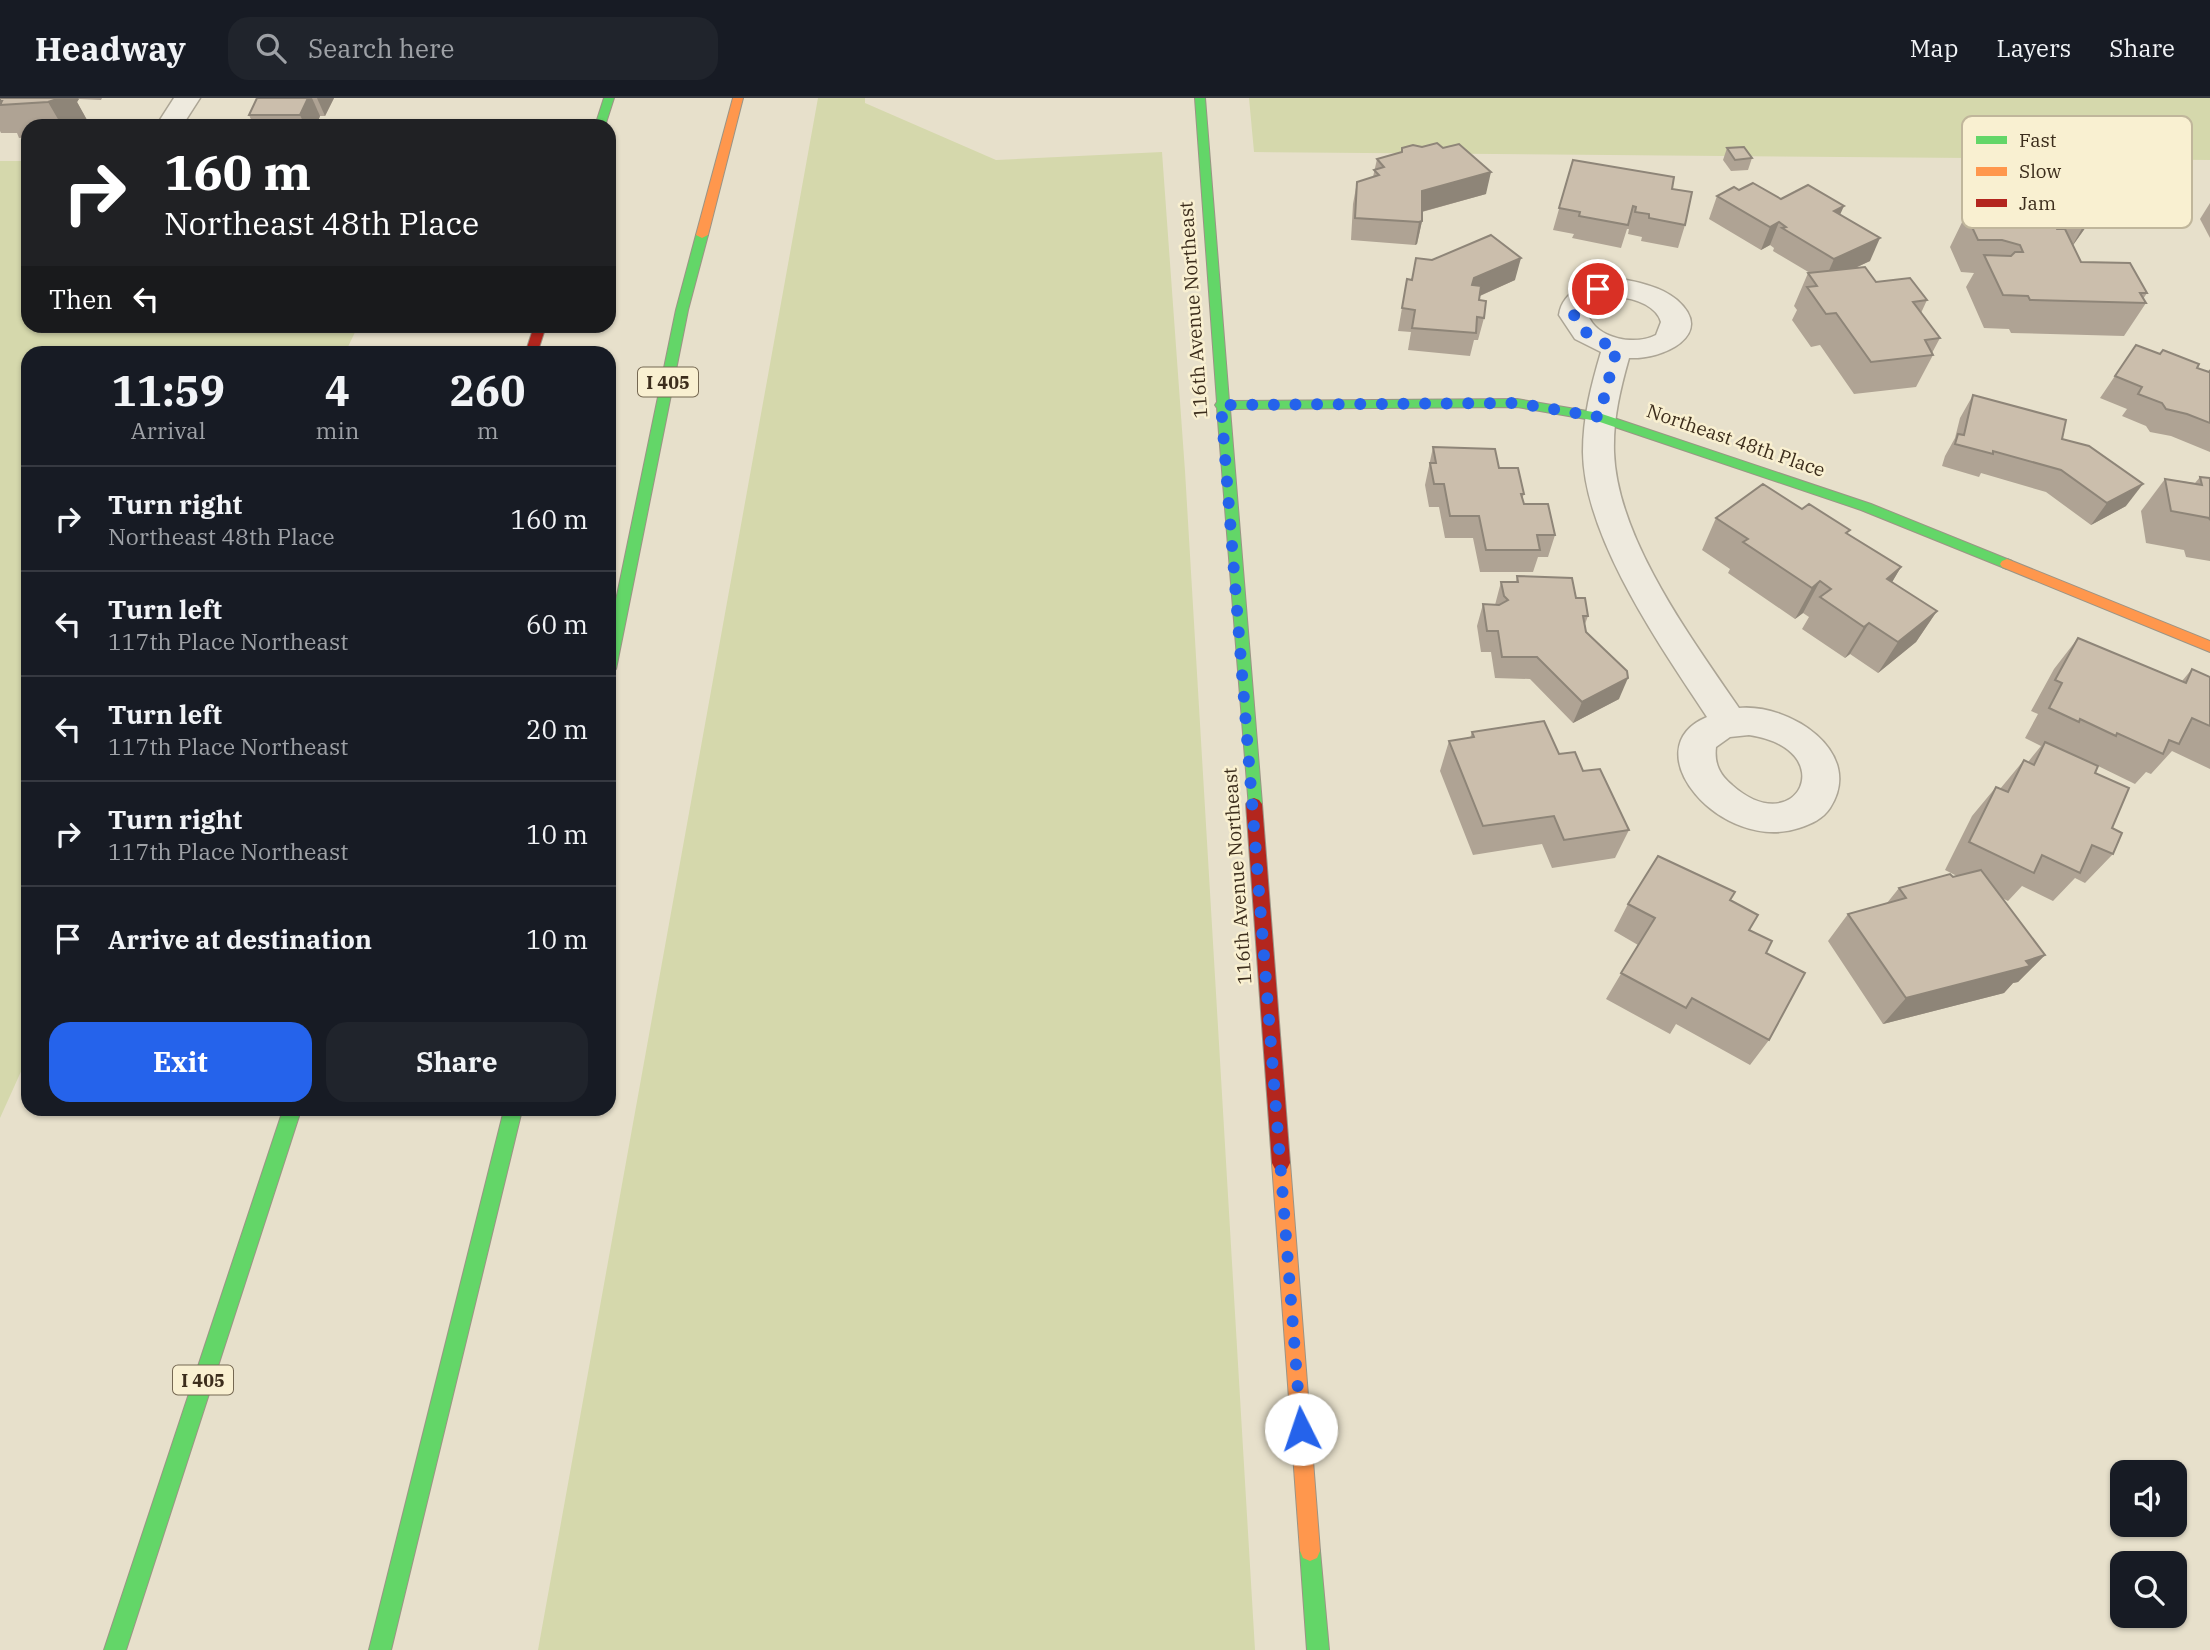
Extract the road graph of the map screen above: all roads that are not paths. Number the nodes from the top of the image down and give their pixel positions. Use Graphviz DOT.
graph roads {
  1 [pos="187,98"];
  2 [pos="609,98"];
  3 [pos="738,98"];
  4 [pos="1200,98"];
  5 [pos="174,119"];
  6 [pos="602,119"];
  7 [pos="1617,348"];
  8 [pos="1221,405"];
  9 [pos="1599,417"];
  10 [pos="616,635"];
  11 [pos="2210,647"];
  12 [pos="1729,722"];
  13 [pos="290,1116"];
  14 [pos="512,1116"];
  15 [pos="115,1650"];
  16 [pos="380,1650"];
  17 [pos="1318,1650"];
  1 -- 5 [label="street"];
  2 -- 6 [label="main road"];
  3 -- 10 [label="main road, I 405"];
  4 -- 8 [label="main road, 116th Avenue Northeast"];
  7 -- 9 [label="street"];
  8 -- 9 [label="main road, Northeast 48th Place"];
  8 -- 17 [label="main road, 116th Avenue Northeast"];
  9 -- 11 [label="main road, Northeast 48th Place"];
  9 -- 12 [label="street"];
  13 -- 15 [label="main road, I 405"];
  14 -- 16 [label="main road"];
}
